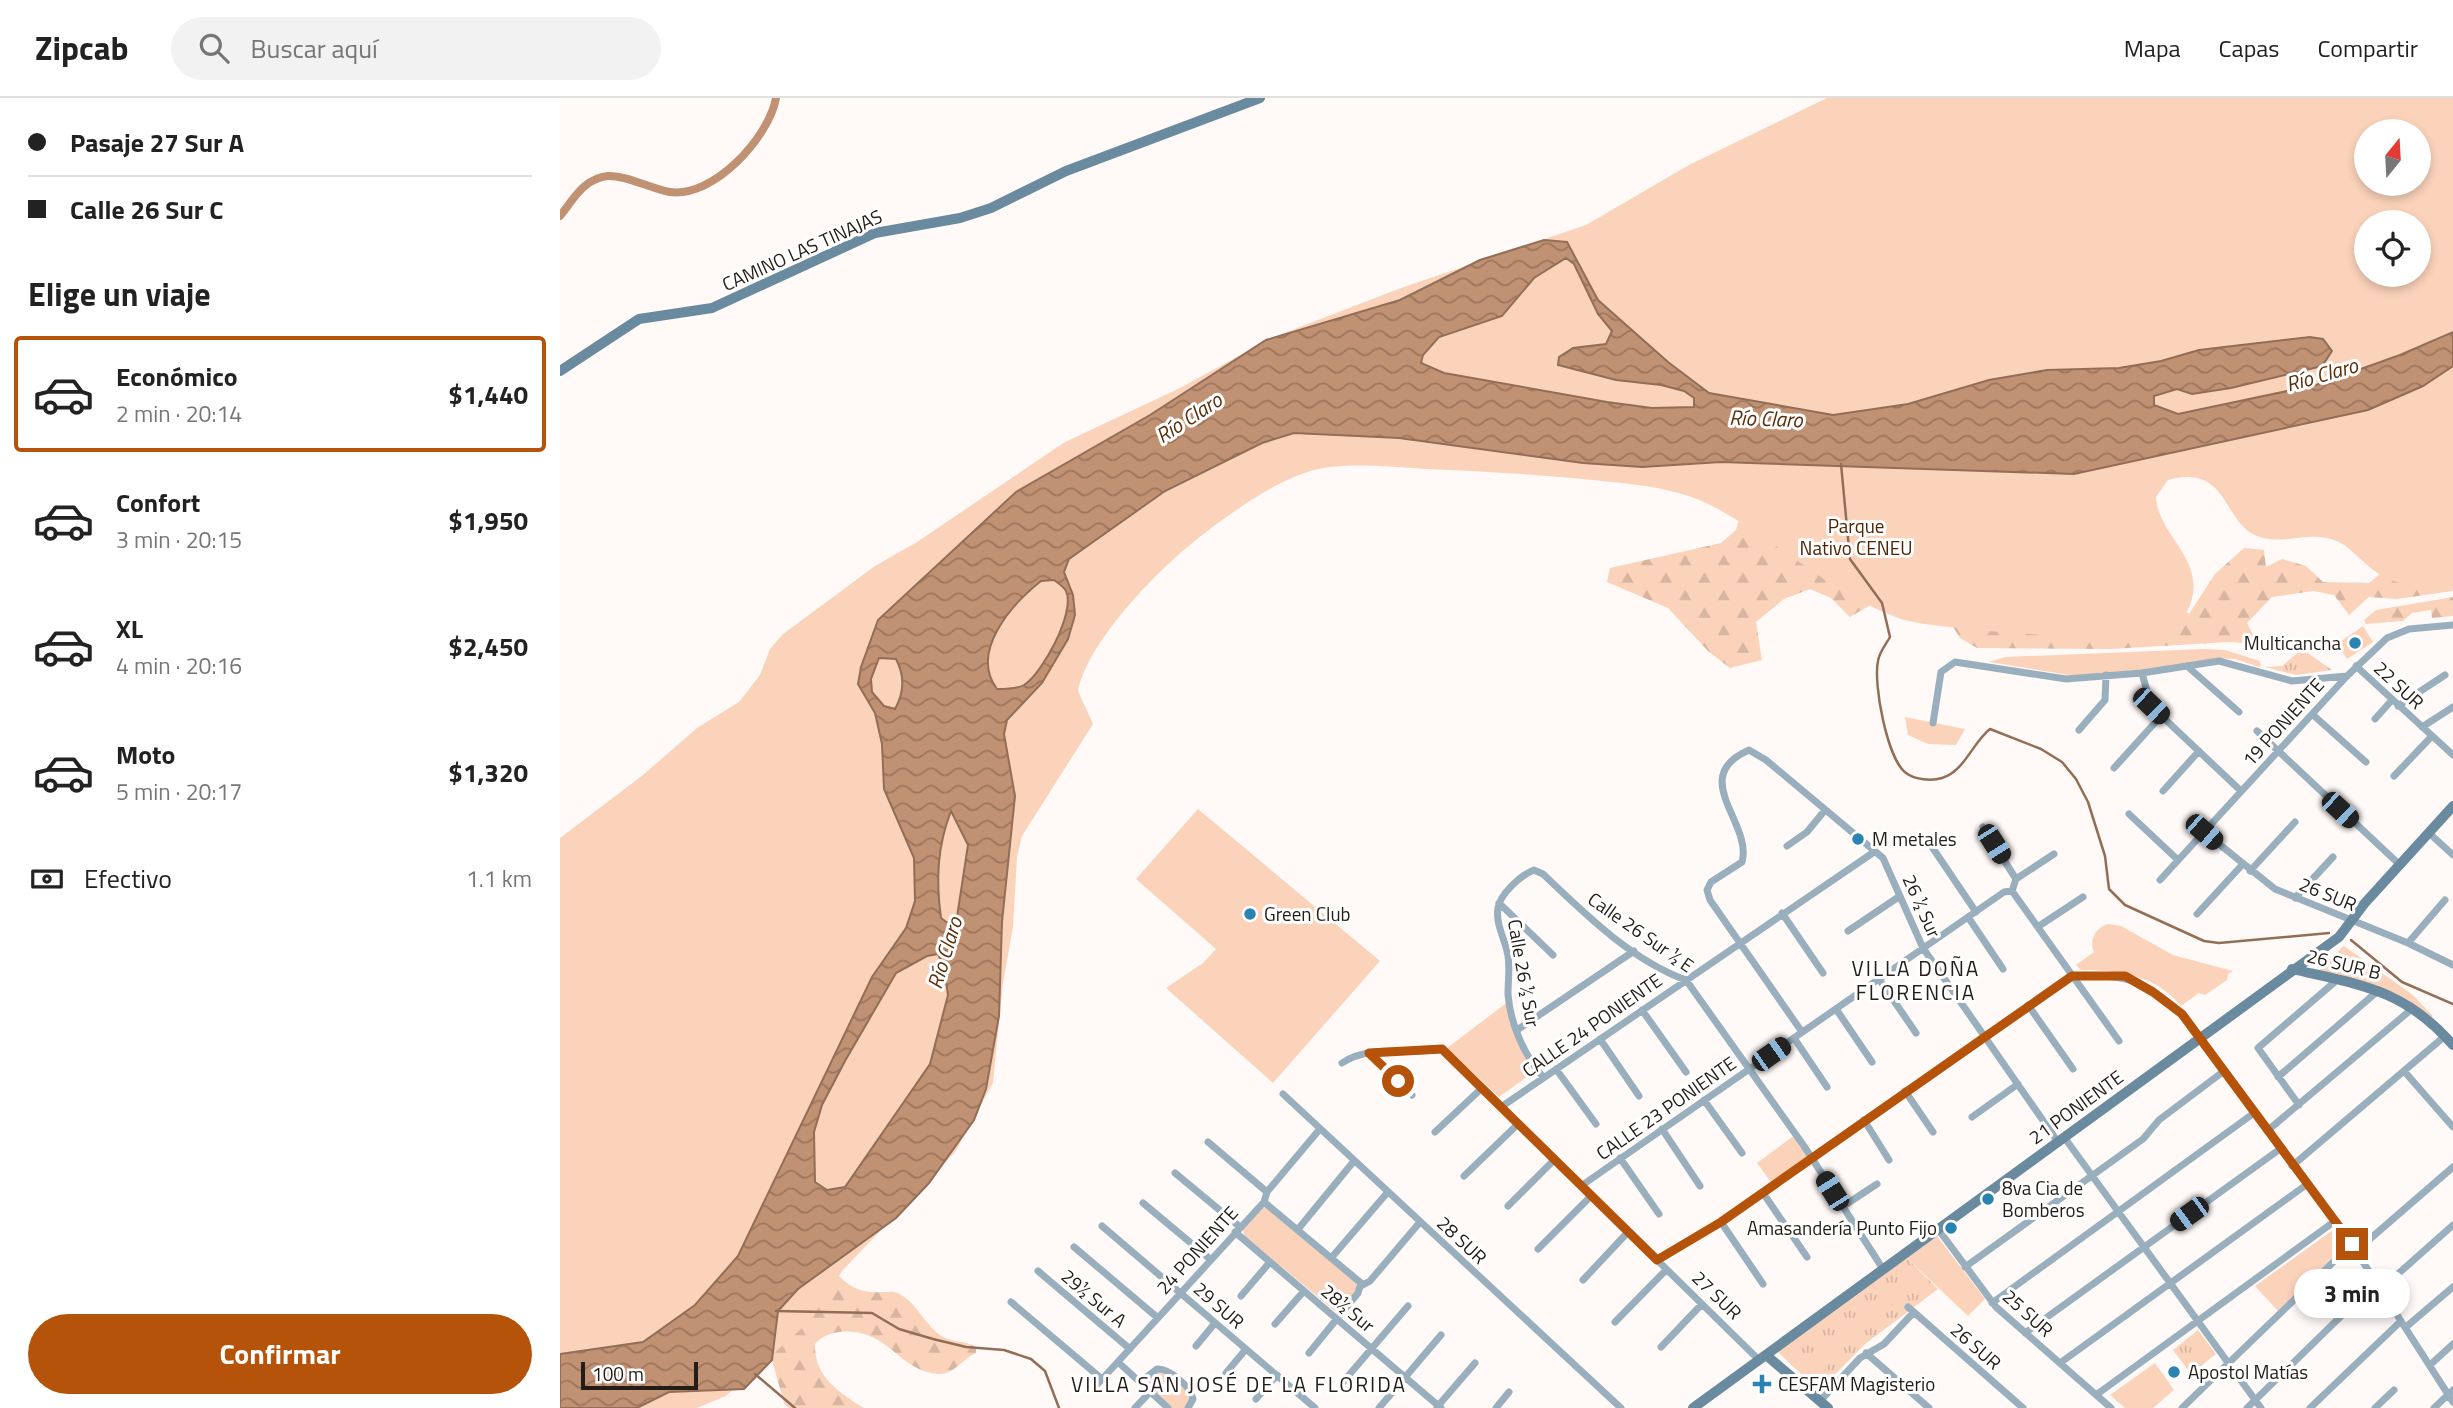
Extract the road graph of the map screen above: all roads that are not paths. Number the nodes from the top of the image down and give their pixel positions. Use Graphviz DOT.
graph roads {
  1 [pos="1260,98"];
  2 [pos="560,371"];
  3 [pos="2453,625"];
  4 [pos="2187,666"];
  5 [pos="2356,666"];
  6 [pos="2142,673"];
  7 [pos="2445,675"];
  8 [pos="2106,676"];
  9 [pos="2347,676"];
  10 [pos="2395,703"];
  11 [pos="2453,707"];
  12 [pos="2239,712"];
  13 [pos="2312,714"];
  14 [pos="2161,716"];
  15 [pos="2375,719"];
  16 [pos="1934,723"];
  17 [pos="2422,727"];
  18 [pos="2079,730"];
  19 [pos="2257,731"];
  20 [pos="2432,736"];
  21 [pos="2199,751"];
  22 [pos="2278,751"];
  23 [pos="2453,755"];
  24 [pos="2366,762"];
  25 [pos="2114,768"];
  26 [pos="2395,776"];
  27 [pos="2163,791"];
  28 [pos="2242,791"];
  29 [pos="2453,806"];
  30 [pos="1825,810"];
  31 [pos="2129,814"];
  32 [pos="2295,822"];
  33 [pos="1983,827"];
  34 [pos="2204,832"];
  35 [pos="2429,833"];
  36 [pos="1926,838"];
  37 [pos="1787,846"];
  38 [pos="1874,852"];
  39 [pos="2054,854"];
  40 [pos="2453,855"];
  41 [pos="2333,858"];
  42 [pos="2178,860"];
  43 [pos="2242,864"];
  44 [pos="2400,865"];
  45 [pos="2250,871"];
  46 [pos="2016,879"];
  47 [pos="2160,880"];
  48 [pos="2012,891"];
  49 [pos="1900,897"];
  50 [pos="2083,897"];
  51 [pos="2295,898"];
  52 [pos="2445,900"];
  53 [pos="1498,906"];
  54 [pos="1976,912"];
  55 [pos="1782,913"];
  56 [pos="2197,914"];
  57 [pos="1968,917"];
  58 [pos="2351,920"];
  59 [pos="2039,926"];
  60 [pos="1847,931"];
  61 [pos="1740,941"];
  62 [pos="2408,943"];
  63 [pos="1923,948"];
  64 [pos="1634,951"];
  65 [pos="1553,955"];
  66 [pos="2453,965"];
  67 [pos="2003,968"];
  68 [pos="2292,969"];
  69 [pos="1823,973"];
  70 [pos="2072,976"];
  71 [pos="1879,979"];
  72 [pos="1686,980"];
  73 [pos="2337,980"];
  74 [pos="2379,990"];
  75 [pos="2028,1005"];
  76 [pos="2413,1008"];
  77 [pos="1836,1009"];
  78 [pos="1642,1010"];
  79 [pos="1517,1031"];
  80 [pos="1802,1032"];
  81 [pos="1916,1033"];
  82 [pos="1984,1036"];
  83 [pos="2445,1036"];
  84 [pos="2201,1037"];
  85 [pos="1794,1038"];
  86 [pos="1600,1039"];
  87 [pos="2119,1041"];
  88 [pos="2453,1045"];
  89 [pos="1369,1053"];
  90 [pos="1872,1062"];
  91 [pos="1342,1063"];
  92 [pos="1556,1069"];
  93 [pos="1748,1069"];
  94 [pos="2073,1069"];
  95 [pos="2224,1071"];
  96 [pos="2404,1071"];
  97 [pos="1686,1072"];
  98 [pos="1543,1077"];
  99 [pos="2278,1077"];
  100 [pos="2018,1084"];
  101 [pos="1828,1087"];
  102 [pos="1482,1088"];
  103 [pos="1905,1091"];
  104 [pos="1283,1094"];
  105 [pos="1412,1095"];
  106 [pos="1639,1096"];
  107 [pos="1704,1100"];
  108 [pos="2299,1105"];
  109 [pos="1501,1107"];
  110 [pos="2254,1112"];
  111 [pos="1972,1117"];
  112 [pos="1864,1120"];
  113 [pos="1518,1124"];
  114 [pos="1597,1124"];
  115 [pos="2453,1127"];
  116 [pos="1662,1129"];
  117 [pos="1319,1130"];
  118 [pos="2267,1131"];
  119 [pos="1435,1132"];
  120 [pos="1933,1132"];
  121 [pos="2061,1139"];
  122 [pos="1208,1142"];
  123 [pos="2280,1149"];
  124 [pos="1742,1153"];
  125 [pos="1620,1158"];
  126 [pos="1811,1158"];
  127 [pos="1555,1160"];
  128 [pos="1889,1160"];
  129 [pos="1354,1161"];
  130 [pos="2292,1166"];
  131 [pos="2453,1167"];
  132 [pos="1175,1173"];
  133 [pos="2092,1175"];
  134 [pos="1464,1176"];
  135 [pos="1877,1184"];
  136 [pos="2306,1185"];
  137 [pos="1581,1186"];
  138 [pos="1700,1186"];
  139 [pos="1267,1192"];
  140 [pos="1387,1193"];
  141 [pos="1763,1193"];
  142 [pos="1591,1196"];
  143 [pos="1264,1202"];
  144 [pos="1143,1203"];
  145 [pos="1508,1206"];
  146 [pos="1842,1207"];
  147 [pos="2118,1211"];
  148 [pos="1659,1214"];
  149 [pos="2335,1221"];
  150 [pos="1420,1222"];
  151 [pos="1721,1222"];
  152 [pos="2453,1225"];
  153 [pos="1102,1227"];
  154 [pos="1298,1228"];
  155 [pos="1938,1229"];
  156 [pos="1237,1230"];
  157 [pos="1628,1232"];
  158 [pos="1074,1247"];
  159 [pos="2144,1247"];
  160 [pos="2354,1247"];
  161 [pos="1538,1249"];
  162 [pos="1332,1257"];
  163 [pos="1807,1257"];
  164 [pos="1210,1259"];
  165 [pos="1657,1260"];
  166 [pos="1270,1262"];
  167 [pos="1965,1267"];
  168 [pos="1883,1269"];
  169 [pos="1666,1270"];
  170 [pos="1038,1271"];
  171 [pos="1583,1280"];
  172 [pos="2170,1283"];
  173 [pos="1763,1284"];
  174 [pos="2378,1285"];
  175 [pos="1361,1286"];
  176 [pos="2453,1287"];
  177 [pos="1304,1291"];
  178 [pos="1181,1293"];
  179 [pos="1241,1296"];
  180 [pos="1011,1302"];
  181 [pos="1992,1303"];
  182 [pos="1702,1304"];
  183 [pos="1408,1306"];
  184 [pos="1158,1318"];
  185 [pos="1337,1319"];
  186 [pos="2197,1321"];
  187 [pos="1615,1322"];
  188 [pos="1215,1323"];
  189 [pos="2403,1324"];
  190 [pos="1275,1325"];
  191 [pos="2025,1333"];
  192 [pos="1441,1335"];
  193 [pos="2453,1344"];
  194 [pos="1196,1346"];
  195 [pos="1661,1347"];
  196 [pos="1130,1349"];
  197 [pos="1246,1349"];
  198 [pos="1371,1349"];
  199 [pos="1309,1353"];
  200 [pos="1866,1353"];
  201 [pos="1762,1358"];
  202 [pos="1118,1362"];
  203 [pos="1475,1363"];
  204 [pos="2060,1363"];
  205 [pos="2229,1365"];
  206 [pos="2430,1365"];
  207 [pos="1226,1373"];
  208 [pos="1277,1376"];
  209 [pos="1405,1377"];
  210 [pos="1102,1379"];
  211 [pos="1140,1382"];
  212 [pos="1343,1382"];
  213 [pos="1093,1389"];
  214 [pos="2394,1390"];
  215 [pos="1150,1391"];
  216 [pos="1509,1392"];
  217 [pos="2451,1392"];
  218 [pos="2096,1395"];
  219 [pos="1256,1399"];
  220 [pos="2384,1399"];
  221 [pos="1307,1401"];
  222 [pos="2255,1401"];
  223 [pos="2453,1402"];
  224 [pos="1824,1405"];
  225 [pos="1439,1407"];
  226 [pos="1135,1408"];
  227 [pos="1168,1408"];
  228 [pos="1188,1408"];
  229 [pos="1301,1408"];
  230 [pos="1315,1408"];
  231 [pos="1379,1408"];
  232 [pos="1496,1408"];
  233 [pos="1621,1408"];
  234 [pos="1693,1408"];
  235 [pos="1929,1408"];
  236 [pos="2023,1408"];
  237 [pos="2111,1408"];
  238 [pos="2182,1408"];
  239 [pos="2247,1408"];
  240 [pos="2260,1408"];
  241 [pos="2310,1408"];
  242 [pos="2375,1408"];
  243 [pos="2389,1408"];
  244 [pos="2434,1408"];
  1 -- 2 [label="street, CAMINO LAS TINAJAS"];
  3 -- 5 [label="street, 19 PONIENTE"];
  4 -- 6 [label="street"];
  4 -- 9 [label="street"];
  4 -- 12 [label="street"];
  5 -- 9 [label="street, 19 PONIENTE"];
  5 -- 10 [label="street, 22 SUR"];
  6 -- 8 [label="street"];
  6 -- 14 [label="street"];
  7 -- 10 [label="street"];
  8 -- 16 [label="street"];
  8 -- 18 [label="street"];
  9 -- 13 [label="street, 19 PONIENTE"];
  10 -- 15 [label="street"];
  10 -- 17 [label="street, 22 SUR"];
  11 -- 17 [label="street"];
  13 -- 22 [label="street, 19 PONIENTE"];
  13 -- 24 [label="street"];
  14 -- 21 [label="street"];
  14 -- 25 [label="street"];
  17 -- 20 [label="street, 22 SUR"];
  19 -- 22 [label="street"];
  20 -- 23 [label="street, 22 SUR"];
  20 -- 26 [label="street"];
  21 -- 27 [label="street"];
  21 -- 28 [label="street"];
  22 -- 28 [label="street, 19 PONIENTE"];
  22 -- 44 [label="street"];
  28 -- 34 [label="street, 19 PONIENTE"];
  29 -- 35 [label="street, 21 PONIENTE"];
  30 -- 37 [label="street"];
  30 -- 38 [label="street, 26 ½ Sur"];
  30 -- 61 [label="street, 26 ½ Sur"];
  31 -- 42 [label="street"];
  32 -- 45 [label="street"];
  33 -- 46 [label="street"];
  34 -- 42 [label="street, 19 PONIENTE"];
  34 -- 43 [label="street, 26 SUR"];
  35 -- 40 [label="street"];
  35 -- 44 [label="street, 21 PONIENTE"];
  36 -- 54 [label="street"];
  38 -- 49 [label="street, 26 ½ Sur"];
  38 -- 55 [label="street, CALLE 24 PONIENTE"];
  39 -- 46 [label="street"];
  41 -- 51 [label="street"];
  42 -- 47 [label="street, 19 PONIENTE"];
  43 -- 45 [label="street, 26 SUR"];
  43 -- 56 [label="street"];
  44 -- 58 [label="street, 21 PONIENTE"];
  45 -- 51 [label="street, 26 SUR"];
  46 -- 48 [label="street"];
  48 -- 54 [label="street, CALLE 23 PONIENTE"];
  48 -- 59 [label="street"];
  49 -- 60 [label="street"];
  49 -- 63 [label="street, 26 ½ Sur"];
  50 -- 59 [label="street"];
  51 -- 58 [label="street, 26 SUR"];
  52 -- 62 [label="street"];
  53 -- 64 [label="street, Calle 26 Sur ½ E"];
  53 -- 65 [label="street"];
  53 -- 79 [label="street, Calle 26 ½ Sur"];
  54 -- 57 [label="street, CALLE 23 PONIENTE"];
  55 -- 61 [label="street, CALLE 24 PONIENTE"];
  55 -- 69 [label="street"];
  57 -- 63 [label="street, CALLE 23 PONIENTE"];
  57 -- 67 [label="street"];
  58 -- 62 [label="street, 26 SUR"];
  58 -- 68 [label="street, 21 PONIENTE"];
  59 -- 70 [label="street"];
  61 -- 72 [label="street, CALLE 24 PONIENTE"];
  61 -- 80 [label="street"];
  62 -- 66 [label="street, 26 SUR"];
  63 -- 71 [label="street, CALLE 23 PONIENTE"];
  63 -- 82 [label="street, 26 ½ Sur"];
  64 -- 72 [label="street, Calle 26 Sur ½ E"];
  64 -- 79 [label="street"];
  68 -- 73 [label="street, 26 SUR B"];
  68 -- 84 [label="street, 21 PONIENTE"];
  70 -- 75 [label="street"];
  70 -- 84 [label="street"];
  70 -- 87 [label="street"];
  71 -- 77 [label="street, CALLE 23 PONIENTE"];
  71 -- 81 [label="street"];
  72 -- 78 [label="street, CALLE 24 PONIENTE"];
  72 -- 93 [label="street, Calle 26 Sur ½ E"];
  73 -- 74 [label="street, 26 SUR B"];
  73 -- 99 [label="street"];
  74 -- 76 [label="street, 26 SUR B"];
  74 -- 99 [label="street"];
  75 -- 82 [label="street"];
  75 -- 94 [label="street"];
  76 -- 83 [label="street, 26 SUR B"];
  76 -- 108 [label="street"];
  77 -- 80 [label="street, CALLE 23 PONIENTE"];
  77 -- 90 [label="street"];
  78 -- 86 [label="street, CALLE 24 PONIENTE"];
  78 -- 97 [label="street"];
  79 -- 98 [label="street, Calle 26 ½ Sur"];
  80 -- 85 [label="street, CALLE 23 PONIENTE"];
  82 -- 100 [label="street, 26 ½ Sur"];
  82 -- 103 [label="street"];
  83 -- 88 [label="street, 26 SUR B"];
  83 -- 96 [label="street"];
  84 -- 95 [label="street"];
  84 -- 121 [label="street, 21 PONIENTE"];
  85 -- 93 [label="street, CALLE 23 PONIENTE"];
  85 -- 101 [label="street"];
  86 -- 92 [label="street, CALLE 24 PONIENTE"];
  86 -- 106 [label="street"];
  89 -- 91 [label="street"];
  89 -- 102 [label="street, 27 SUR"];
  89 -- 105 [label="street"];
  92 -- 98 [label="street, CALLE 24 PONIENTE"];
  92 -- 114 [label="street"];
  93 -- 107 [label="street, CALLE 23 PONIENTE"];
  93 -- 126 [label="street, Calle 26 Sur ½ E"];
  95 -- 110 [label="street"];
  95 -- 133 [label="street"];
  96 -- 115 [label="street"];
  96 -- 130 [label="street"];
  98 -- 109 [label="street, CALLE 24 PONIENTE"];
  99 -- 108 [label="street"];
  100 -- 111 [label="street"];
  100 -- 121 [label="street, 26 ½ Sur"];
  102 -- 109 [label="street, 27 SUR"];
  102 -- 119 [label="street"];
  103 -- 112 [label="street"];
  103 -- 120 [label="street"];
  104 -- 117 [label="street, 28 SUR"];
  107 -- 116 [label="street, CALLE 23 PONIENTE"];
  107 -- 124 [label="street"];
  108 -- 118 [label="street"];
  109 -- 113 [label="street, 27 SUR"];
  110 -- 118 [label="street"];
  110 -- 147 [label="street"];
  112 -- 126 [label="street"];
  112 -- 128 [label="street"];
  113 -- 127 [label="street, 27 SUR"];
  113 -- 134 [label="street"];
  116 -- 125 [label="street, CALLE 23 PONIENTE"];
  116 -- 138 [label="street"];
  117 -- 129 [label="street, 28 SUR"];
  117 -- 139 [label="street, 24 PONIENTE"];
  118 -- 123 [label="street"];
  121 -- 133 [label="street, 26 ½ Sur"];
  121 -- 155 [label="street, 21 PONIENTE"];
  122 -- 139 [label="street"];
  123 -- 130 [label="street"];
  123 -- 159 [label="street"];
  125 -- 137 [label="street, CALLE 23 PONIENTE"];
  125 -- 148 [label="street"];
  126 -- 141 [label="street"];
  126 -- 146 [label="street, Calle 26 Sur ½ E"];
  127 -- 137 [label="street, 27 SUR"];
  127 -- 145 [label="street"];
  129 -- 140 [label="street, 28 SUR"];
  129 -- 154 [label="street"];
  130 -- 136 [label="street"];
  131 -- 160 [label="street"];
  132 -- 156 [label="street, 28½ Sur"];
  133 -- 147 [label="street, 26 ½ Sur"];
  133 -- 167 [label="street"];
  135 -- 146 [label="street"];
  136 -- 149 [label="street"];
  136 -- 172 [label="street"];
  137 -- 142 [label="street, 27 SUR"];
  139 -- 143 [label="street, 24 PONIENTE"];
  140 -- 150 [label="street, 28 SUR"];
  140 -- 162 [label="street"];
  141 -- 151 [label="street"];
  141 -- 163 [label="street"];
  142 -- 157 [label="street, 27 SUR"];
  142 -- 161 [label="street"];
  143 -- 154 [label="street"];
  143 -- 156 [label="street, 24 PONIENTE"];
  144 -- 164 [label="street"];
  146 -- 168 [label="street, Calle 26 Sur ½ E"];
  147 -- 159 [label="street, 26 ½ Sur"];
  147 -- 181 [label="street"];
  149 -- 160 [label="street"];
  149 -- 186 [label="street"];
  150 -- 175 [label="street"];
  150 -- 233 [label="street, 28 SUR"];
  151 -- 165 [label="street"];
  151 -- 173 [label="street"];
  152 -- 174 [label="street"];
  153 -- 178 [label="street, 29 SUR"];
  154 -- 162 [label="street"];
  155 -- 167 [label="street, 25 SUR"];
  155 -- 168 [label="street, 21 PONIENTE"];
  156 -- 164 [label="street, 24 PONIENTE"];
  156 -- 166 [label="street, 28½ Sur"];
  157 -- 165 [label="street, 27 SUR"];
  157 -- 171 [label="street"];
  158 -- 184 [label="street"];
  159 -- 172 [label="street, 26 ½ Sur"];
  159 -- 191 [label="street"];
  160 -- 174 [label="street"];
  160 -- 205 [label="street"];
  162 -- 175 [label="street"];
  164 -- 178 [label="street, 24 PONIENTE"];
  165 -- 169 [label="street, 27 SUR"];
  166 -- 177 [label="street, 28½ Sur"];
  166 -- 179 [label="street"];
  167 -- 181 [label="street, 25 SUR"];
  168 -- 201 [label="street, 21 PONIENTE"];
  169 -- 182 [label="street, 27 SUR"];
  169 -- 187 [label="street"];
  170 -- 196 [label="street, 29½ Sur A"];
  172 -- 186 [label="street, 26 ½ Sur"];
  172 -- 204 [label="street"];
  174 -- 189 [label="street"];
  174 -- 222 [label="street"];
  175 -- 185 [label="street"];
  176 -- 189 [label="street"];
  177 -- 185 [label="street, 28½ Sur"];
  177 -- 190 [label="street"];
  178 -- 184 [label="street, 24 PONIENTE"];
  178 -- 188 [label="street, 29 SUR"];
  180 -- 210 [label="street"];
  181 -- 191 [label="street, 25 SUR"];
  182 -- 195 [label="street"];
  182 -- 201 [label="street, 27 SUR"];
  183 -- 198 [label="street"];
  184 -- 196 [label="street, 24 PONIENTE"];
  185 -- 198 [label="street, 28½ Sur"];
  185 -- 199 [label="street"];
  186 -- 205 [label="street, 26 ½ Sur"];
  186 -- 218 [label="street"];
  188 -- 194 [label="street"];
  188 -- 197 [label="street, 29 SUR"];
  189 -- 206 [label="street"];
  189 -- 241 [label="street"];
  191 -- 204 [label="street, 25 SUR"];
  192 -- 209 [label="street"];
  193 -- 206 [label="street"];
  196 -- 202 [label="street, 24 PONIENTE"];
  197 -- 207 [label="street"];
  197 -- 208 [label="street, 29 SUR"];
  198 -- 209 [label="street, 28½ Sur"];
  198 -- 212 [label="street"];
  200 -- 224 [label="street"];
  200 -- 235 [label="street"];
  200 -- 236 [label="street, 26 SUR"];
  201 -- 224 [label="street, 27 SUR"];
  201 -- 234 [label="street, 21 PONIENTE"];
  202 -- 210 [label="street, 24 PONIENTE"];
  202 -- 211 [label="street"];
  203 -- 225 [label="street"];
  204 -- 218 [label="street, 25 SUR"];
  205 -- 222 [label="street, 26 ½ Sur"];
  205 -- 238 [label="street"];
  206 -- 217 [label="street"];
  208 -- 219 [label="street"];
  208 -- 221 [label="street, 29 SUR"];
  209 -- 225 [label="street, 28½ Sur"];
  209 -- 231 [label="street"];
  210 -- 213 [label="street, 24 PONIENTE"];
  211 -- 215 [label="street"];
  211 -- 228 [label="street"];
  214 -- 220 [label="street"];
  215 -- 226 [label="street"];
  215 -- 227 [label="street"];
  216 -- 232 [label="street"];
  217 -- 223 [label="street"];
  217 -- 244 [label="street"];
  218 -- 237 [label="street, 25 SUR"];
  220 -- 242 [label="street"];
  220 -- 243 [label="street"];
  221 -- 229 [label="street"];
  221 -- 230 [label="street, 29 SUR"];
  222 -- 239 [label="street"];
  222 -- 240 [label="street, 26 ½ Sur"];
}
